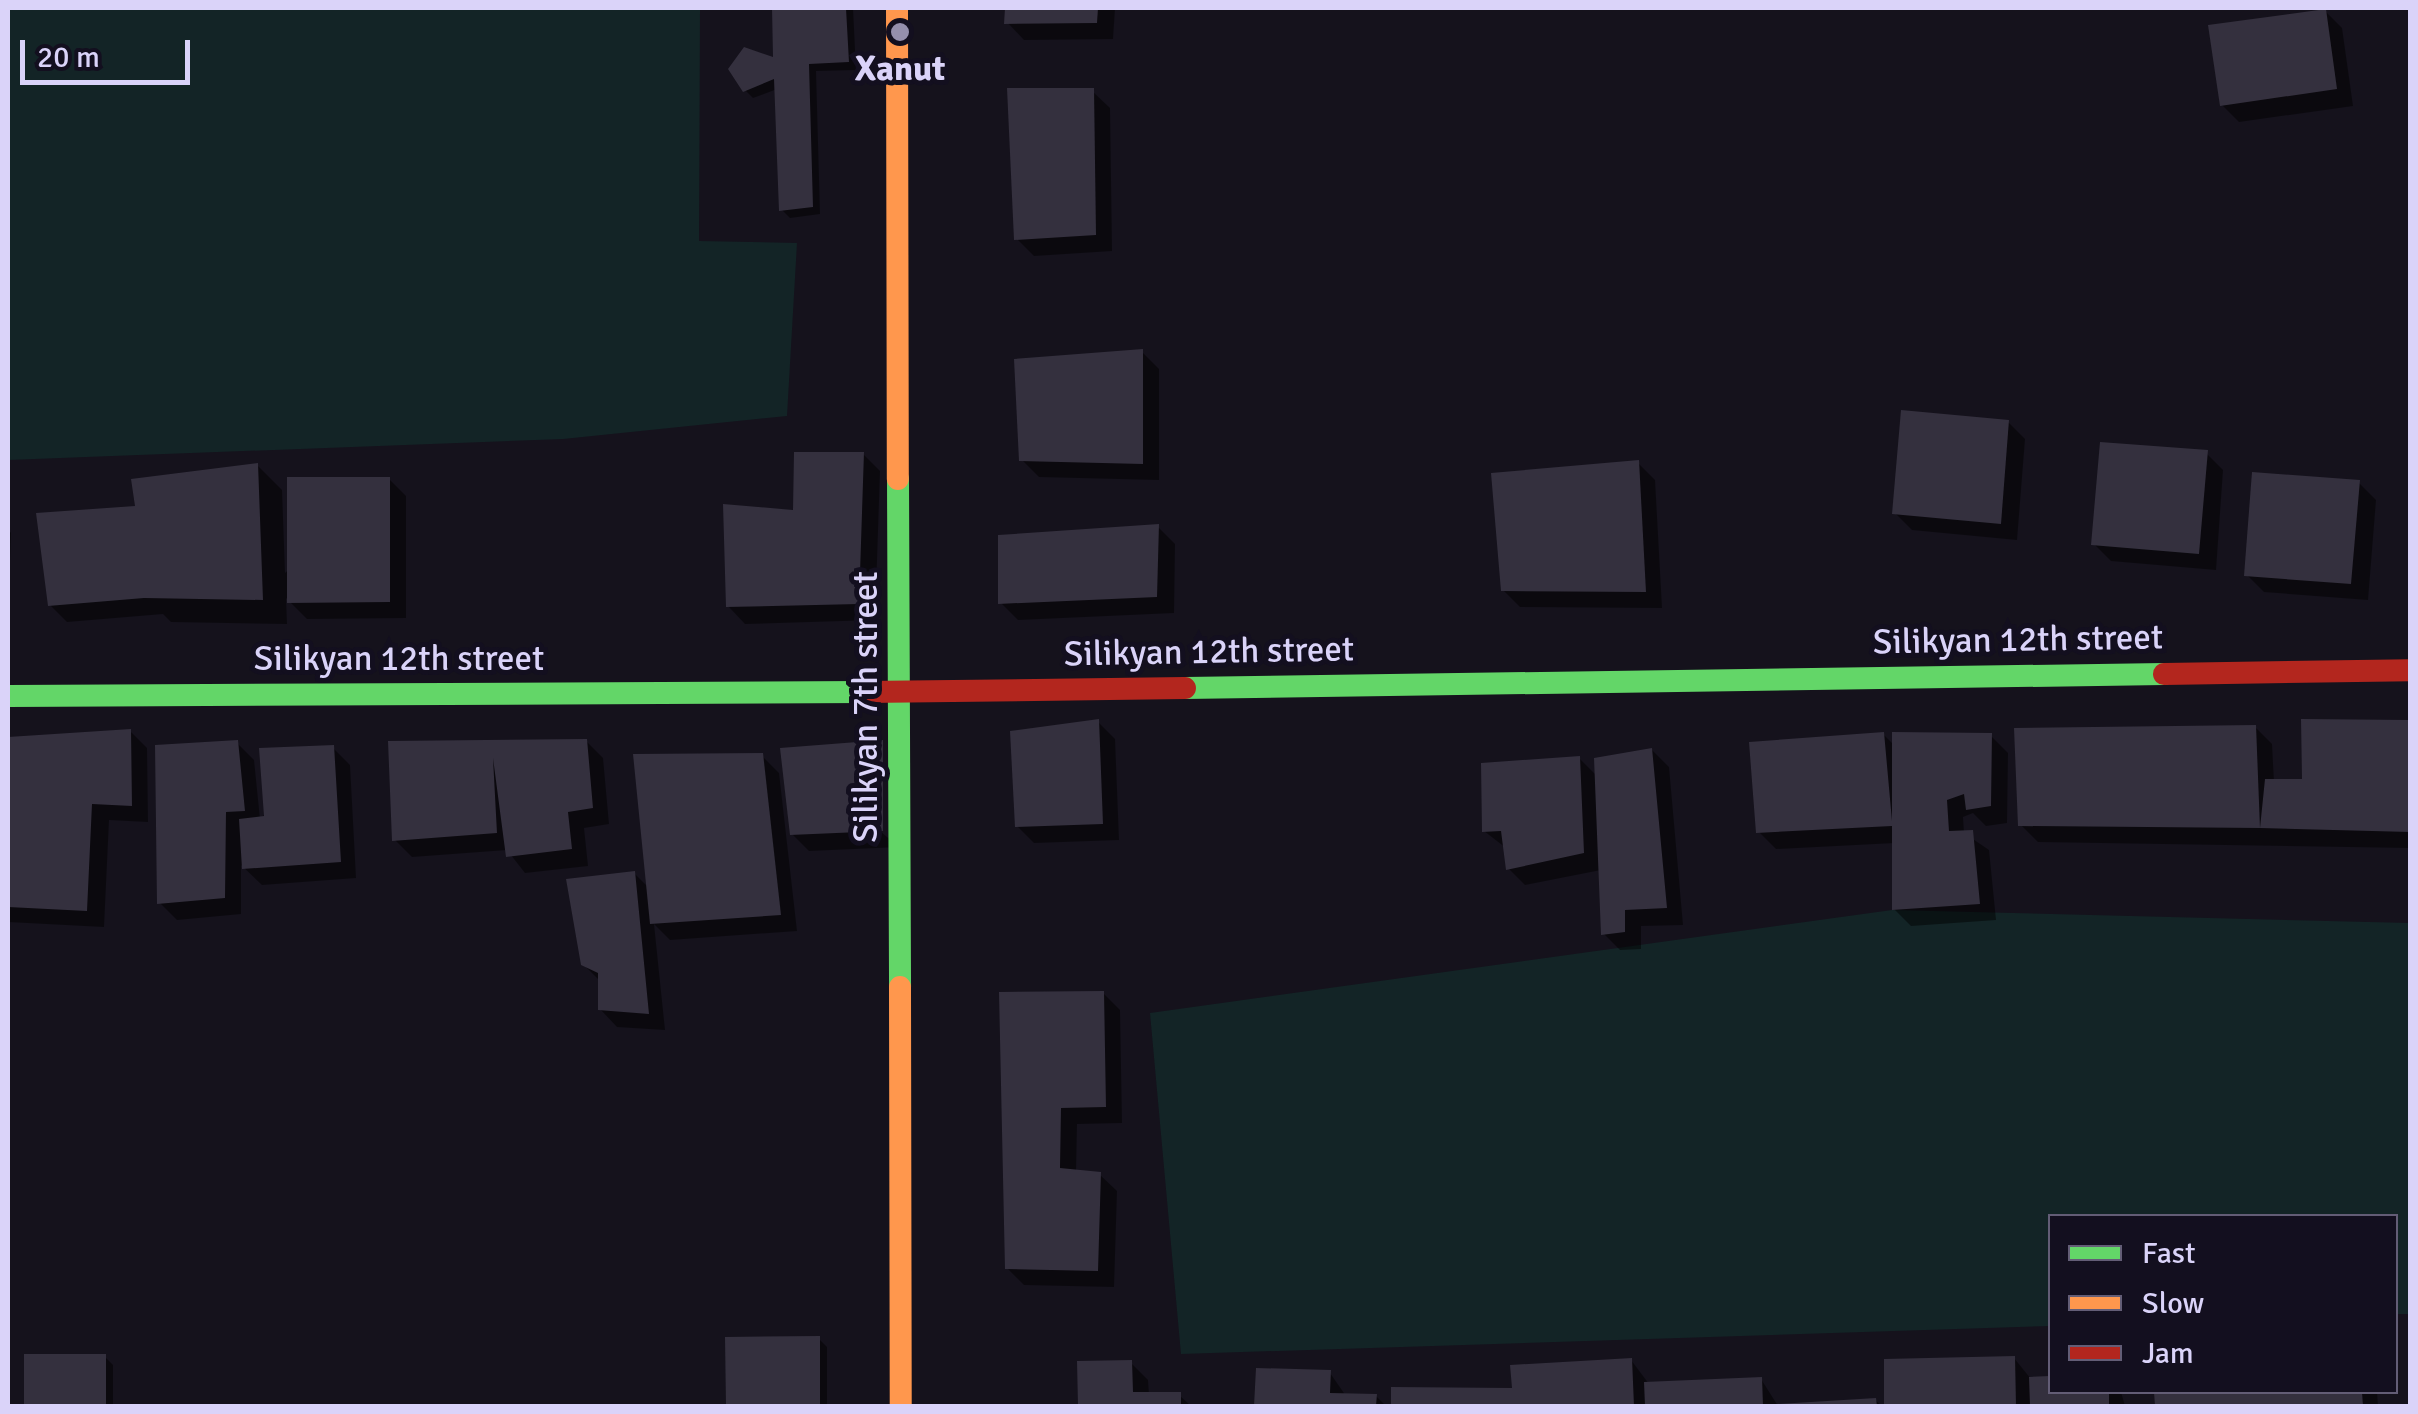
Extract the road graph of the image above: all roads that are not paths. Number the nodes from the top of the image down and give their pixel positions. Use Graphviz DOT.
graph roads {
  1 [pos="897,8"];
  2 [pos="2410,670"];
  3 [pos="902,692"];
  4 [pos="8,696"];
  5 [pos="901,1406"];
  1 -- 3 [label="main road, Silikyan 7th street"];
  2 -- 3 [label="main road, Silikyan 12th street"];
  3 -- 4 [label="main road, Silikyan 12th street"];
  3 -- 5 [label="main road, Silikyan 7th street"];
}
